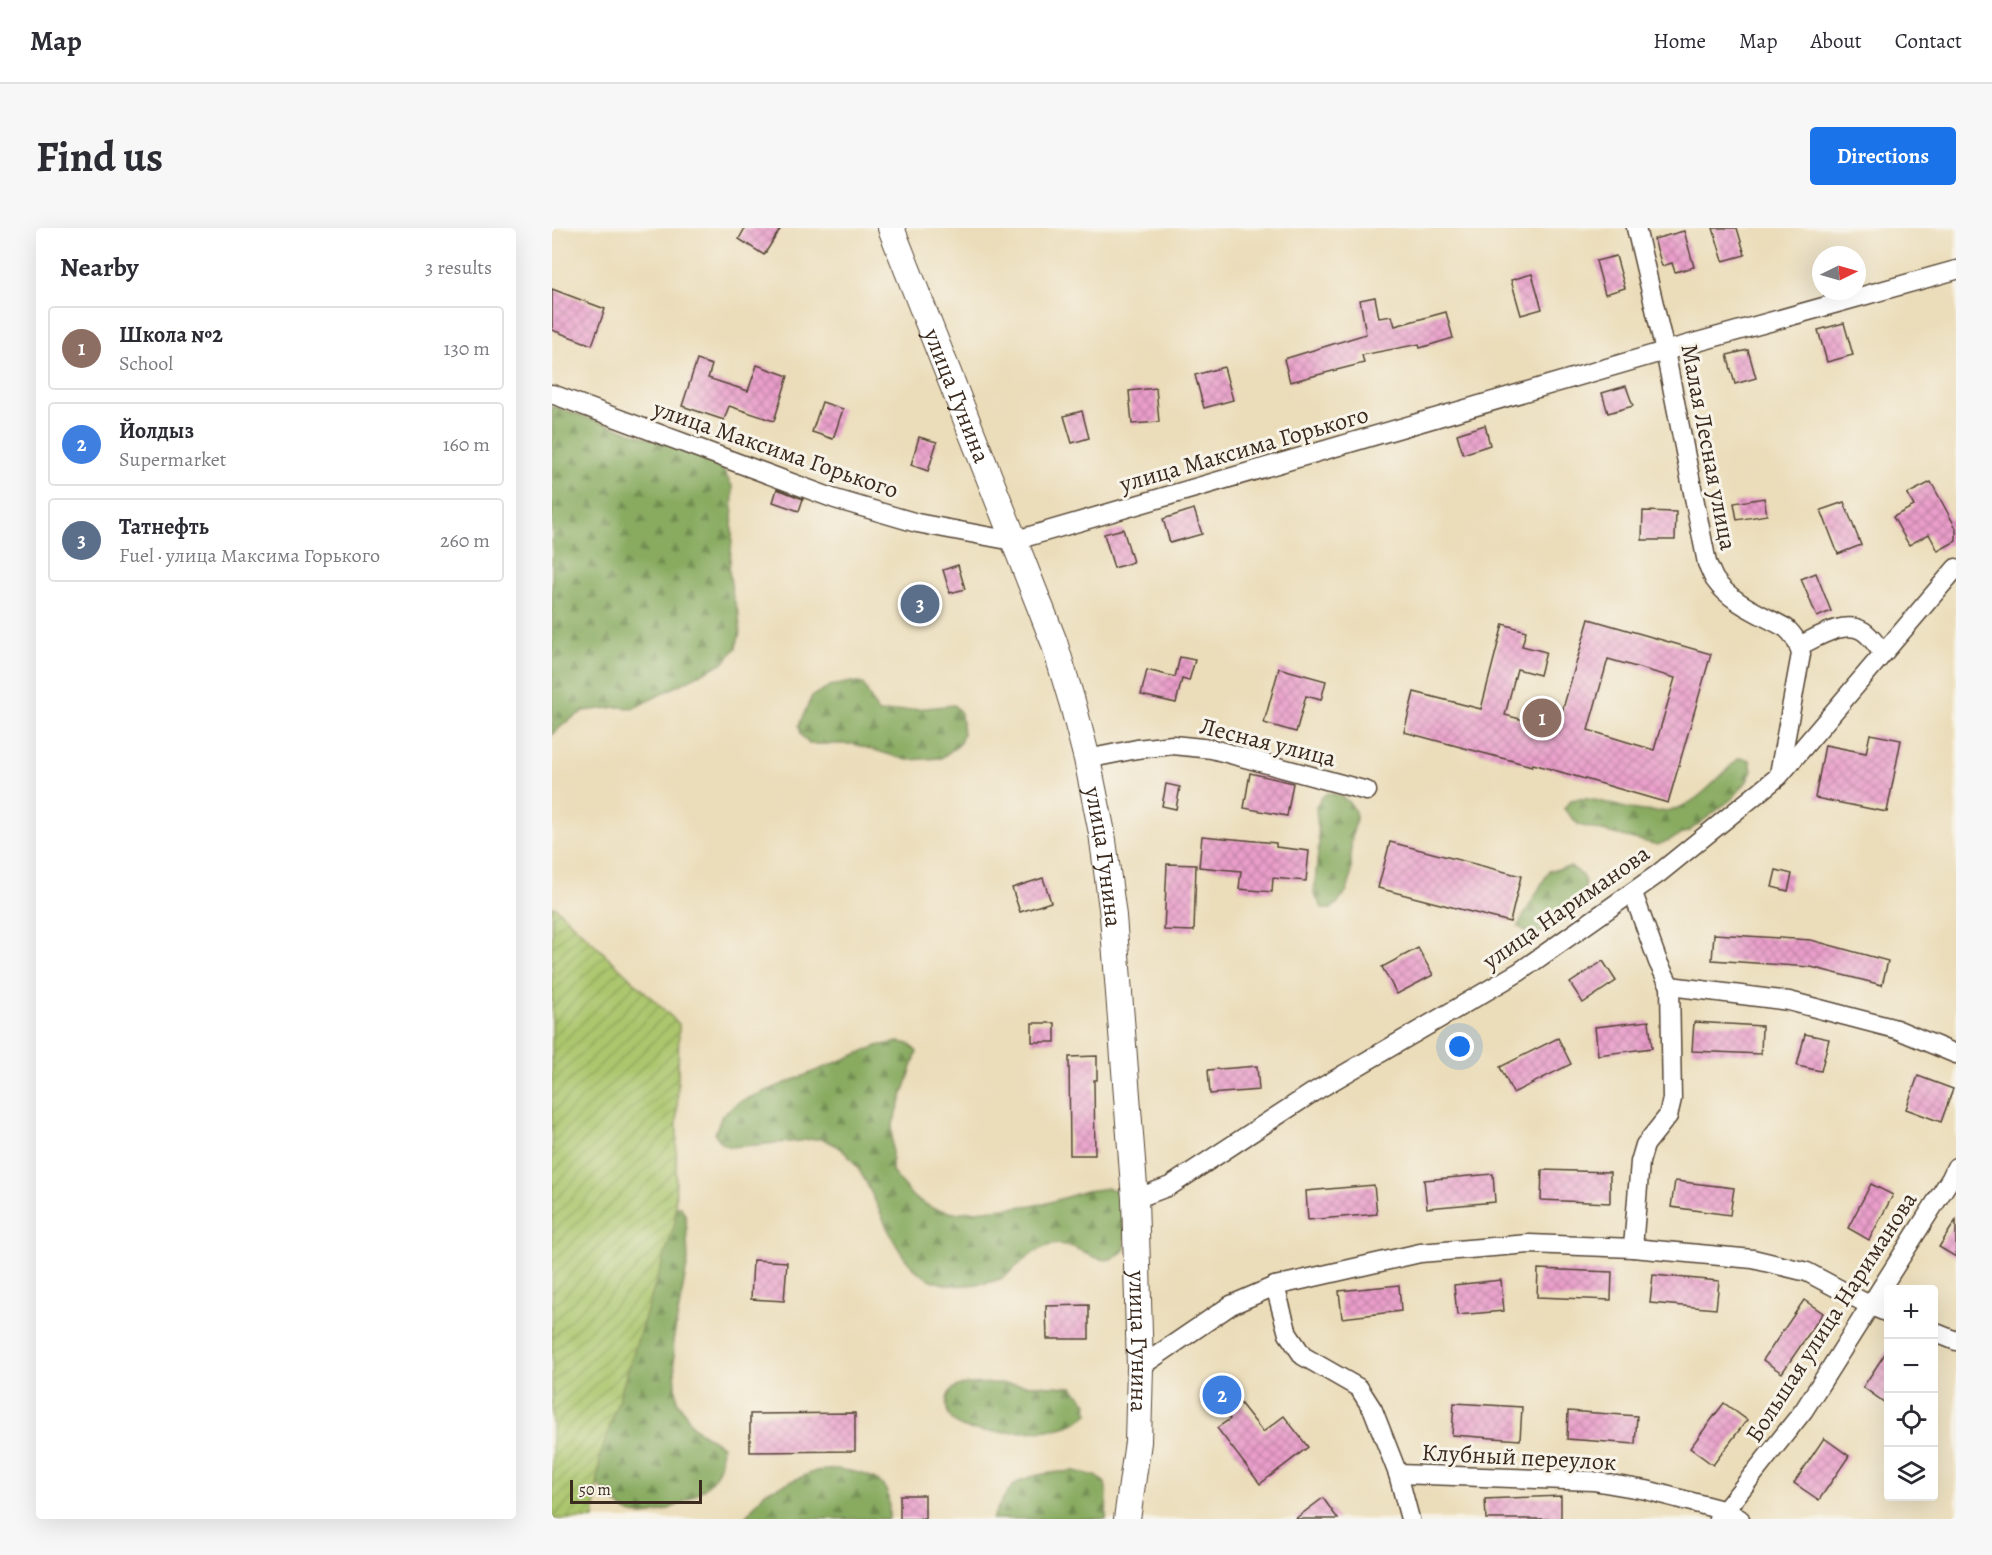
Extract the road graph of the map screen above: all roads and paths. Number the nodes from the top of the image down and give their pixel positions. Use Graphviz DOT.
graph roads {
  1 [pos="891,228"];
  2 [pos="1636,228"];
  3 [pos="1956,270"];
  4 [pos="1665,351"];
  5 [pos="552,394"];
  6 [pos="1013,541"];
  7 [pos="1956,568"];
  8 [pos="1799,646"];
  9 [pos="1883,653"];
  10 [pos="1087,759"];
  11 [pos="1779,776"];
  12 [pos="1366,791"];
  13 [pos="1632,893"];
  14 [pos="1670,986"];
  15 [pos="1956,1054"];
  16 [pos="1956,1167"];
  17 [pos="1136,1199"];
  18 [pos="1633,1248"];
  19 [pos="1275,1286"];
  20 [pos="1869,1305"];
  21 [pos="1884,1311"];
  22 [pos="1938,1334"];
  23 [pos="1956,1341"];
  24 [pos="1140,1367"];
  25 [pos="1398,1474"];
  26 [pos="1728,1516"];
  27 [pos="1126,1519"];
  28 [pos="1410,1519"];
  1 -- 6 [label="main road, улица Гунина"];
  2 -- 4 [label="street, Малая Лесная улица"];
  3 -- 4 [label="street, улица Максима Горького"];
  4 -- 6 [label="street, улица Максима Горького"];
  4 -- 8 [label="street, Малая Лесная улица"];
  5 -- 6 [label="street, улица Максима Горького"];
  6 -- 10 [label="main road, улица Гунина"];
  7 -- 9 [label="street, улица Нариманова"];
  8 -- 9 [label="street"];
  8 -- 11 [label="street"];
  9 -- 11 [label="street, улица Нариманова"];
  10 -- 12 [label="street, Лесная улица"];
  10 -- 17 [label="main road, улица Гунина"];
  11 -- 13 [label="street, улица Нариманова"];
  13 -- 14 [label="street"];
  13 -- 17 [label="street, улица Нариманова"];
  14 -- 15 [label="street"];
  14 -- 18 [label="street"];
  16 -- 20 [label="street, Большая улица Нариманова"];
  17 -- 24 [label="main road, улица Гунина"];
  18 -- 19 [label="street"];
  18 -- 20 [label="street"];
  19 -- 24 [label="street"];
  19 -- 25 [label="street"];
  20 -- 21 [label="street"];
  20 -- 26 [label="street, Большая улица Нариманова"];
  22 -- 23 [label="street"];
  24 -- 27 [label="main road, улица Гунина"];
  25 -- 26 [label="street, Клубный переулок"];
  25 -- 28 [label="street"];
}
